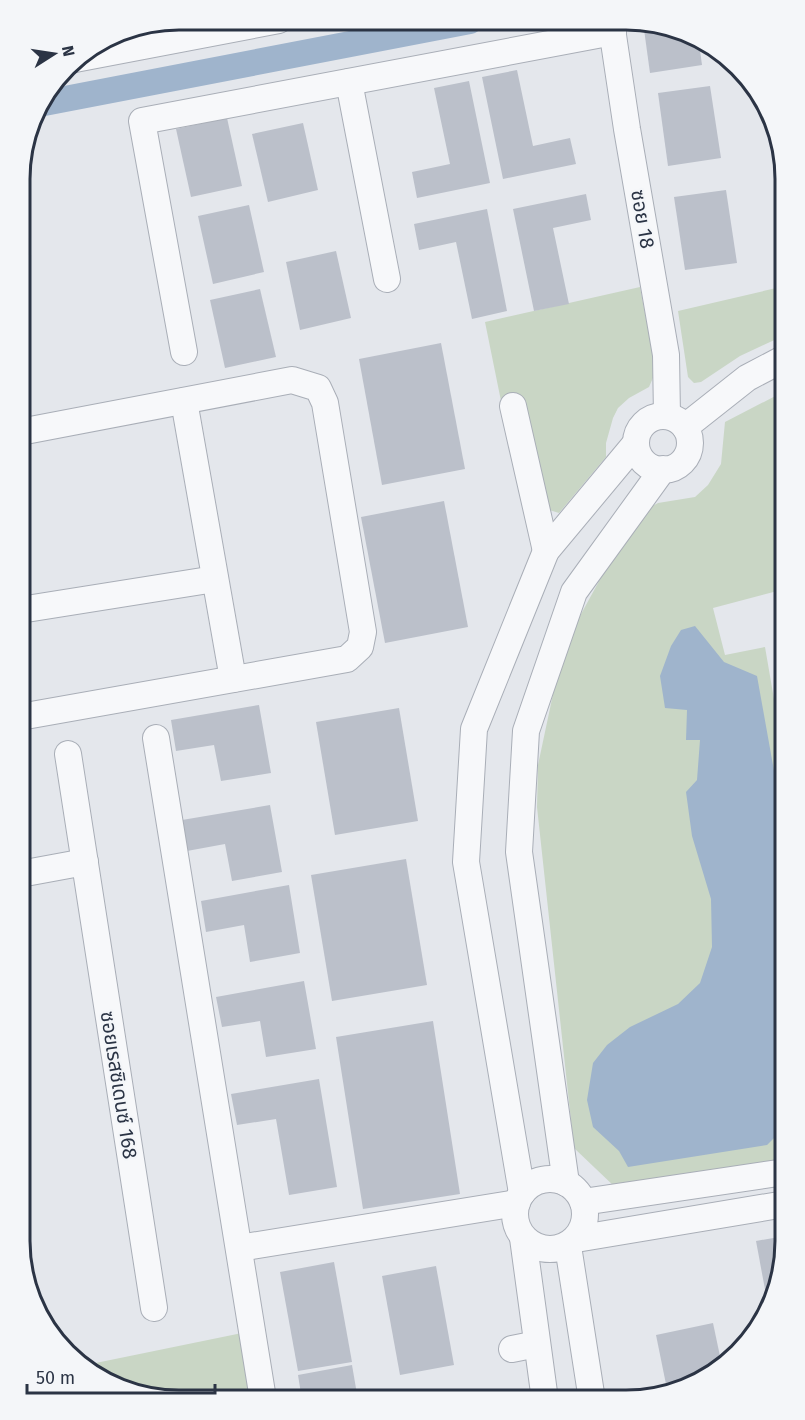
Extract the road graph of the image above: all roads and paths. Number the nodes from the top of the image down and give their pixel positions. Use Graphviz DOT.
graph roads {
  1 [pos="200,30"];
  2 [pos="597,30"];
  3 [pos="612,30"];
  4 [pos="129,39"];
  5 [pos="349,81"];
  6 [pos="387,279"];
  7 [pos="184,352"];
  8 [pos="775,363"];
  9 [pos="184,401"];
  10 [pos="513,406"];
  11 [pos="676,422"];
  12 [pos="30,430"];
  13 [pos="636,443"];
  14 [pos="663,469"];
  15 [pos="546,551"];
  16 [pos="215,579"];
  17 [pos="30,608"];
  18 [pos="233,679"];
  19 [pos="30,715"];
  20 [pos="156,738"];
  21 [pos="68,754"];
  22 [pos="85,862"];
  23 [pos="30,872"];
  24 [pos="775,1173"];
  25 [pos="566,1183"];
  26 [pos="519,1198"];
  27 [pos="583,1202"];
  28 [pos="775,1206"];
  29 [pos="523,1238"];
  30 [pos="572,1242"];
  31 [pos="239,1248"];
  32 [pos="154,1308"];
  33 [pos="537,1344"];
  34 [pos="512,1349"];
  35 [pos="262,1390"];
  36 [pos="544,1390"];
  37 [pos="591,1390"];
  1 -- 4 [label="street"];
  2 -- 5 [label="street"];
  3 -- 11 [label="street, ซอย 18"];
  5 -- 6 [label="street"];
  5 -- 7 [label="street"];
  8 -- 11 [label="street"];
  9 -- 12 [label="street"];
  9 -- 16 [label="street"];
  9 -- 18 [label="street"];
  10 -- 15 [label="street"];
  11 -- 13 [label="street"];
  11 -- 14 [label="street"];
  13 -- 14 [label="street"];
  13 -- 15 [label="street"];
  14 -- 25 [label="street"];
  15 -- 26 [label="street"];
  16 -- 17 [label="street"];
  16 -- 18 [label="street"];
  18 -- 19 [label="street"];
  20 -- 31 [label="street"];
  21 -- 22 [label="street, ซอยเรสซิเดนซ์ 168"];
  22 -- 23 [label="street"];
  22 -- 32 [label="street, ซอยเรสซิเดนซ์ 168"];
  24 -- 27 [label="street"];
  25 -- 26 [label="street"];
  25 -- 27 [label="street"];
  26 -- 29 [label="street"];
  26 -- 31 [label="street"];
  27 -- 30 [label="street"];
  28 -- 30 [label="street"];
  29 -- 30 [label="street"];
  29 -- 33 [label="street"];
  30 -- 37 [label="street"];
  31 -- 35 [label="street"];
  33 -- 34 [label="street"];
  33 -- 36 [label="street"];
}
